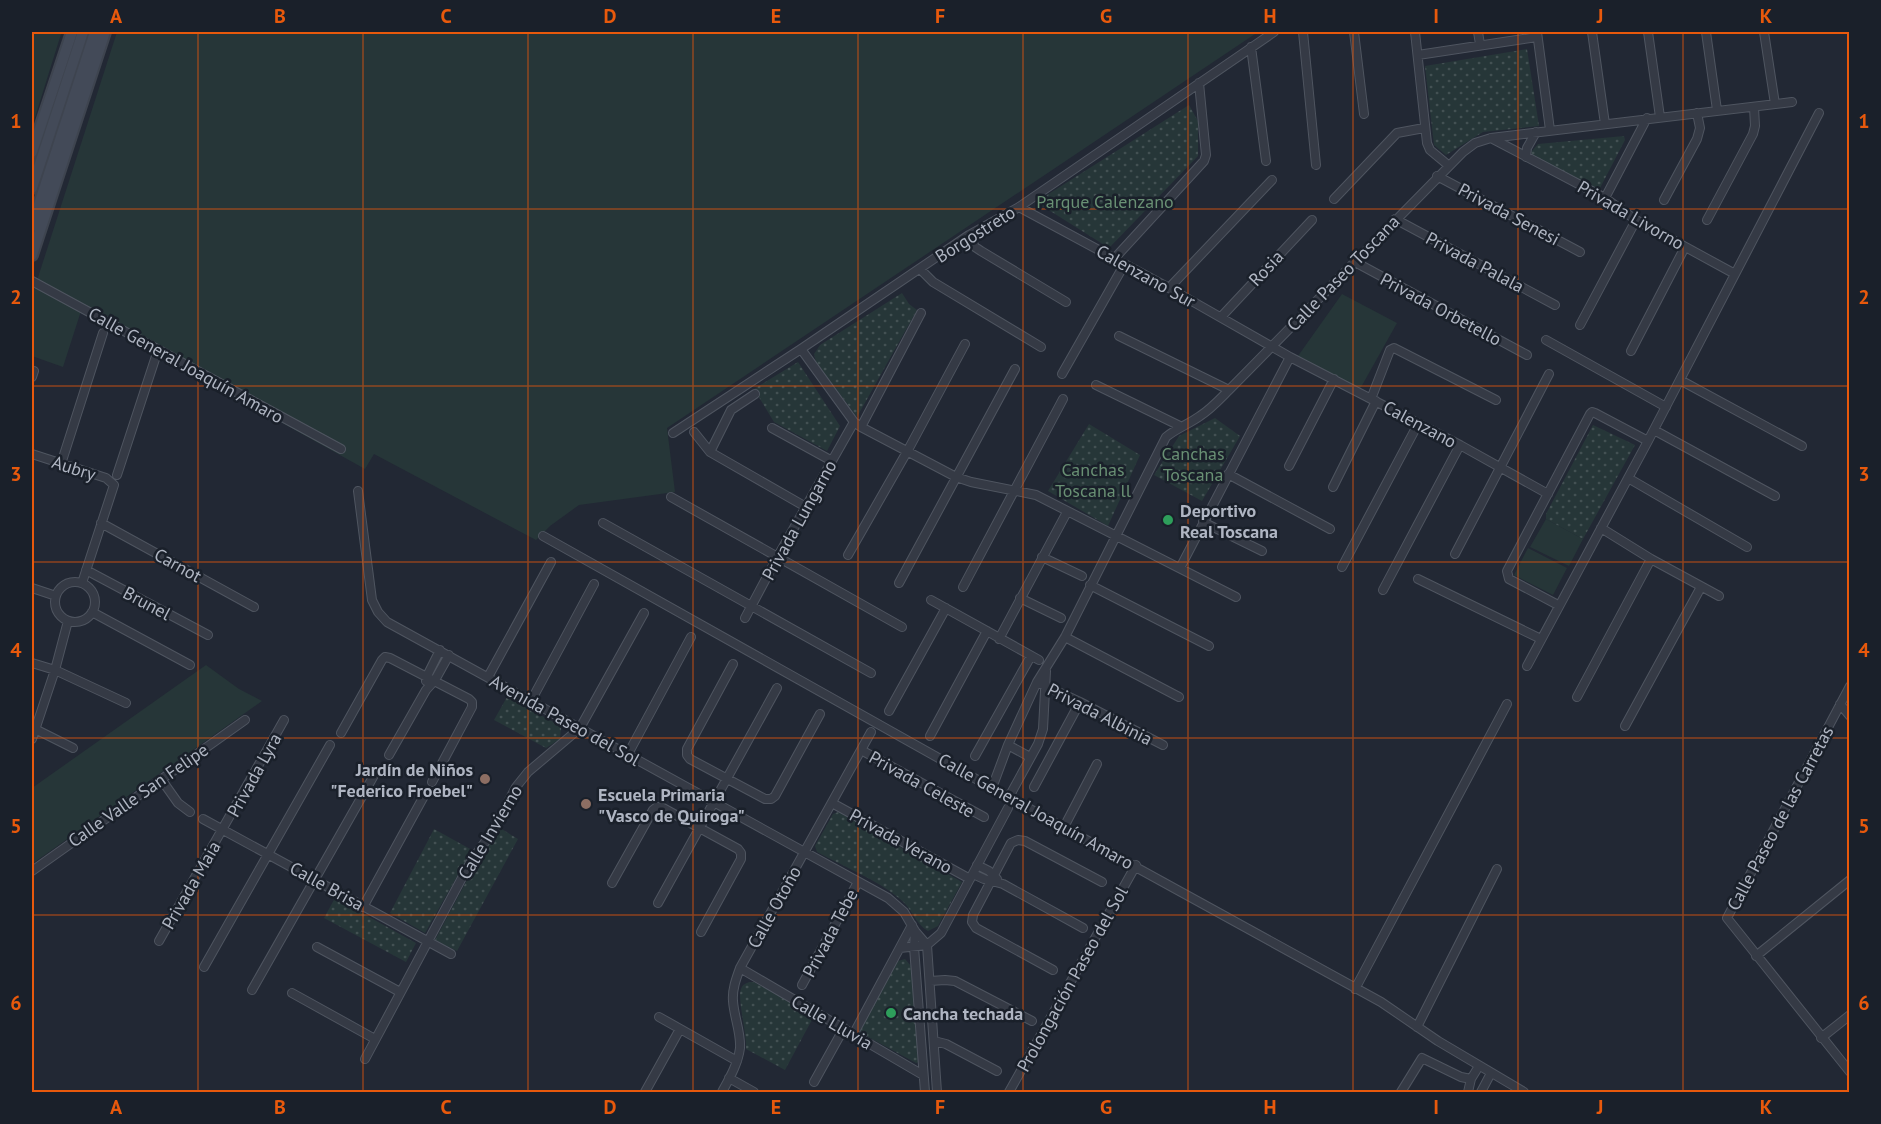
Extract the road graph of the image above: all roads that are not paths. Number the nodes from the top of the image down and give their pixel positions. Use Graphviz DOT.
graph roads {
  1 [pos="72,32"];
  2 [pos="83,32"];
  3 [pos="95,32"];
  4 [pos="105,32"];
  5 [pos="1274,32"];
  6 [pos="1303,32"];
  7 [pos="1354,32"];
  8 [pos="1415,32"];
  9 [pos="1478,32"];
  10 [pos="1592,32"];
  11 [pos="1648,32"];
  12 [pos="1706,32"];
  13 [pos="1764,32"];
  14 [pos="1537,34"];
  15 [pos="1480,44"];
  16 [pos="1251,46"];
  17 [pos="1418,55"];
  18 [pos="1199,83"];
  19 [pos="1792,102"];
  20 [pos="1775,104"];
  21 [pos="1754,106"];
  22 [pos="1717,111"];
  23 [pos="1697,112"];
  24 [pos="1819,113"];
  25 [pos="1364,114"];
  26 [pos="1660,117"];
  27 [pos="1647,118"];
  28 [pos="1605,124"];
  29 [pos="1424,128"];
  30 [pos="1550,130"];
  31 [pos="1536,132"];
  32 [pos="1491,138"];
  33 [pos="62,147"];
  34 [pos="32,152"];
  35 [pos="1526,157"];
  36 [pos="1266,161"];
  37 [pos="1316,165"];
  38 [pos="1448,165"];
  39 [pos="1437,176"];
  40 [pos="1272,180"];
  41 [pos="32,188"];
  42 [pos="1334,198"];
  43 [pos="1605,198"];
  44 [pos="1664,200"];
  45 [pos="1019,207"];
  46 [pos="1395,219"];
  47 [pos="1312,220"];
  48 [pos="1636,220"];
  49 [pos="1707,220"];
  50 [pos="32,226"];
  51 [pos="969,235"];
  52 [pos="1685,247"];
  53 [pos="1580,252"];
  54 [pos="32,255"];
  55 [pos="1114,259"];
  56 [pos="1355,262"];
  57 [pos="1124,265"];
  58 [pos="920,268"];
  59 [pos="1735,274"];
  60 [pos="32,281"];
  61 [pos="1168,288"];
  62 [pos="1066,302"];
  63 [pos="1555,304"];
  64 [pos="921,313"];
  65 [pos="1221,317"];
  66 [pos="1580,325"];
  67 [pos="103,333"];
  68 [pos="1119,336"];
  69 [pos="1546,340"];
  70 [pos="965,344"];
  71 [pos="1272,346"];
  72 [pos="1041,347"];
  73 [pos="801,349"];
  74 [pos="158,350"];
  75 [pos="1631,351"];
  76 [pos="1527,355"];
  77 [pos="1290,357"];
  78 [pos="1015,369"];
  79 [pos="1062,374"];
  80 [pos="1549,374"];
  81 [pos="1334,379"];
  82 [pos="1680,380"];
  83 [pos="1096,385"];
  84 [pos="1229,390"];
  85 [pos="755,394"];
  86 [pos="1063,399"];
  87 [pos="1374,400"];
  88 [pos="1496,400"];
  89 [pos="1666,407"];
  90 [pos="1418,424"];
  91 [pos="857,425"];
  92 [pos="1180,426"];
  93 [pos="772,428"];
  94 [pos="1654,430"];
  95 [pos="673,432"];
  96 [pos="694,432"];
  97 [pos="1648,441"];
  98 [pos="1460,445"];
  99 [pos="1802,446"];
  100 [pos="340,449"];
  101 [pos="908,450"];
  102 [pos="710,452"];
  103 [pos="32,454"];
  104 [pos="832,461"];
  105 [pos="61,464"];
  106 [pos="1289,466"];
  107 [pos="1501,468"];
  108 [pos="1228,474"];
  109 [pos="117,475"];
  110 [pos="956,477"];
  111 [pos="1628,478"];
  112 [pos="1333,487"];
  113 [pos="1014,490"];
  114 [pos="358,491"];
  115 [pos="1548,494"];
  116 [pos="1775,496"];
  117 [pos="671,497"];
  118 [pos="806,507"];
  119 [pos="1067,512"];
  120 [pos="1203,522"];
  121 [pos="101,523"];
  122 [pos="603,523"];
  123 [pos="1601,528"];
  124 [pos="1330,529"];
  125 [pos="543,536"];
  126 [pos="1115,536"];
  127 [pos="1747,547"];
  128 [pos="1262,551"];
  129 [pos="1455,554"];
  130 [pos="848,555"];
  131 [pos="778,556"];
  132 [pos="1042,557"];
  133 [pos="1651,559"];
  134 [pos="551,562"];
  135 [pos="1342,567"];
  136 [pos="1180,568"];
  137 [pos="86,570"];
  138 [pos="1082,576"];
  139 [pos="1418,579"];
  140 [pos="81,583"];
  141 [pos="899,583"];
  142 [pos="594,584"];
  143 [pos="1090,585"];
  144 [pos="963,586"];
  145 [pos="1701,587"];
  146 [pos="32,588"];
  147 [pos="1383,590"];
  148 [pos="56,596"];
  149 [pos="1719,596"];
  150 [pos="1236,597"];
  151 [pos="1020,598"];
  152 [pos="931,600"];
  153 [pos="1558,605"];
  154 [pos="752,606"];
  155 [pos="254,607"];
  156 [pos="946,608"];
  157 [pos="92,612"];
  158 [pos="645,614"];
  159 [pos="746,618"];
  160 [pos="1060,618"];
  161 [pos="68,621"];
  162 [pos="902,627"];
  163 [pos="987,631"];
  164 [pos="208,635"];
  165 [pos="691,637"];
  166 [pos="1065,637"];
  167 [pos="999,639"];
  168 [pos="1541,639"];
  169 [pos="1209,646"];
  170 [pos="440,650"];
  171 [pos="449,655"];
  172 [pos="32,663"];
  173 [pos="190,664"];
  174 [pos="733,664"];
  175 [pos="1527,666"];
  176 [pos="55,670"];
  177 [pos="872,673"];
  178 [pos="427,676"];
  179 [pos="488,677"];
  180 [pos="435,680"];
  181 [pos="1041,684"];
  182 [pos="1850,686"];
  183 [pos="777,688"];
  184 [pos="426,690"];
  185 [pos="1179,697"];
  186 [pos="1577,697"];
  187 [pos="531,701"];
  188 [pos="1080,702"];
  189 [pos="126,703"];
  190 [pos="1507,704"];
  191 [pos="1840,704"];
  192 [pos="889,711"];
  193 [pos="820,714"];
  194 [pos="1850,716"];
  195 [pos="245,720"];
  196 [pos="284,720"];
  197 [pos="1625,726"];
  198 [pos="580,728"];
  199 [pos="35,729"];
  200 [pos="871,732"];
  201 [pos="341,733"];
  202 [pos="930,736"];
  203 [pos="32,739"];
  204 [pos="330,745"];
  205 [pos="1008,745"];
  206 [pos="1163,745"];
  207 [pos="73,748"];
  208 [pos="861,750"];
  209 [pos="628,753"];
  210 [pos="388,755"];
  211 [pos="975,756"];
  212 [pos="1030,757"];
  213 [pos="1097,764"];
  214 [pos="377,770"];
  215 [pos="161,779"];
  216 [pos="727,779"];
  217 [pos="432,782"];
  218 [pos="1034,787"];
  219 [pos="992,788"];
  220 [pos="424,796"];
  221 [pos="1009,797"];
  222 [pos="832,802"];
  223 [pos="714,803"];
  224 [pos="1008,808"];
  225 [pos="190,812"];
  226 [pos="984,817"];
  227 [pos="203,819"];
  228 [pos="1064,827"];
  229 [pos="223,829"];
  230 [pos="700,829"];
  231 [pos="804,853"];
  232 [pos="270,854"];
  233 [pos="977,865"];
  234 [pos="1136,866"];
  235 [pos="1497,869"];
  236 [pos="32,871"];
  237 [pos="971,877"];
  238 [pos="993,879"];
  239 [pos="315,880"];
  240 [pos="1850,880"];
  241 [pos="858,882"];
  242 [pos="1101,882"];
  243 [pos="612,883"];
  244 [pos="658,903"];
  245 [pos="363,907"];
  246 [pos="913,928"];
  247 [pos="1083,928"];
  248 [pos="701,932"];
  249 [pos="159,941"];
  250 [pos="428,942"];
  251 [pos="927,945"];
  252 [pos="316,947"];
  253 [pos="914,947"];
  254 [pos="900,948"];
  255 [pos="451,954"];
  256 [pos="1756,956"];
  257 [pos="204,967"];
  258 [pos="740,969"];
  259 [pos="1053,970"];
  260 [pos="930,981"];
  261 [pos="802,985"];
  262 [pos="1355,989"];
  263 [pos="252,990"];
  264 [pos="400,992"];
  265 [pos="292,993"];
  266 [pos="1850,1015"];
  267 [pos="659,1017"];
  268 [pos="1032,1021"];
  269 [pos="1417,1027"];
  270 [pos="844,1028"];
  271 [pos="680,1029"];
  272 [pos="853,1035"];
  273 [pos="1821,1038"];
  274 [pos="375,1039"];
  275 [pos="934,1041"];
  276 [pos="365,1059"];
  277 [pos="737,1060"];
  278 [pos="1479,1066"];
  279 [pos="997,1071"];
  280 [pos="1850,1072"];
  281 [pos="1491,1073"];
  282 [pos="923,1075"];
  283 [pos="729,1078"];
  284 [pos="1471,1079"];
  285 [pos="814,1082"];
  286 [pos="1485,1091"];
  287 [pos="645,1092"];
  288 [pos="722,1092"];
  289 [pos="754,1092"];
  290 [pos="925,1092"];
  291 [pos="937,1092"];
  292 [pos="1009,1092"];
  293 [pos="1401,1092"];
  294 [pos="1468,1092"];
  295 [pos="1524,1092"];
  1 -- 34 [label="main road"];
  2 -- 41 [label="main road"];
  3 -- 33 [label="main road"];
  4 -- 33 [label="main road"];
  5 -- 16 [label="street, Borgostreto"];
  6 -- 37 [label="street"];
  7 -- 25 [label="street"];
  8 -- 17 [label="street"];
  9 -- 15 [label="street"];
  10 -- 28 [label="street"];
  11 -- 26 [label="street"];
  12 -- 22 [label="street"];
  13 -- 20 [label="street"];
  14 -- 15 [label="street"];
  14 -- 30 [label="street"];
  15 -- 17 [label="street"];
  16 -- 18 [label="street, Borgostreto"];
  16 -- 36 [label="street"];
  17 -- 29 [label="street"];
  18 -- 45 [label="street, Borgostreto"];
  18 -- 55 [label="street"];
  19 -- 20 [label="street, Calle Paseo Toscana"];
  20 -- 21 [label="street, Calle Paseo Toscana"];
  21 -- 22 [label="street, Calle Paseo Toscana"];
  21 -- 49 [label="street"];
  22 -- 23 [label="street, Calle Paseo Toscana"];
  23 -- 26 [label="street, Calle Paseo Toscana"];
  23 -- 44 [label="street"];
  24 -- 59 [label="street"];
  26 -- 27 [label="street, Calle Paseo Toscana"];
  27 -- 28 [label="street, Calle Paseo Toscana"];
  27 -- 43 [label="street"];
  28 -- 30 [label="street, Calle Paseo Toscana"];
  29 -- 38 [label="street"];
  29 -- 42 [label="street"];
  30 -- 31 [label="street, Calle Paseo Toscana"];
  31 -- 32 [label="street, Calle Paseo Toscana"];
  31 -- 35 [label="street"];
  32 -- 35 [label="street, Privada Livorno"];
  32 -- 38 [label="street, Calle Paseo Toscana"];
  33 -- 50 [label="main road"];
  33 -- 54 [label="main road"];
  35 -- 43 [label="street, Privada Livorno"];
  38 -- 39 [label="street, Calle Paseo Toscana"];
  39 -- 46 [label="street, Calle Paseo Toscana"];
  39 -- 53 [label="street, Privada Senesi"];
  40 -- 61 [label="street"];
  43 -- 48 [label="street, Privada Livorno"];
  45 -- 51 [label="street, Borgostreto"];
  45 -- 55 [label="street, Calenzano Sur"];
  46 -- 56 [label="street, Calle Paseo Toscana"];
  46 -- 63 [label="street, Privada Palala"];
  47 -- 65 [label="street, Rosia"];
  48 -- 52 [label="street, Privada Livorno"];
  48 -- 66 [label="street"];
  51 -- 58 [label="street, Borgostreto"];
  51 -- 62 [label="street"];
  52 -- 59 [label="street, Privada Livorno"];
  52 -- 75 [label="street"];
  55 -- 57 [label="street, Calenzano Sur"];
  56 -- 71 [label="street, Calle Paseo Toscana"];
  56 -- 76 [label="street, Privada Orbetello"];
  57 -- 61 [label="street, Calenzano Sur"];
  57 -- 79 [label="street"];
  58 -- 72 [label="street"];
  58 -- 73 [label="street, Borgostreto"];
  59 -- 82 [label="street"];
  60 -- 74 [label="street, Calle General Joaquín Amaro"];
  61 -- 65 [label="street, Calenzano Sur"];
  64 -- 91 [label="street, Privada Lungarno"];
  65 -- 71 [label="street, Calenzano Sur"];
  67 -- 105 [label="street"];
  68 -- 84 [label="street"];
  69 -- 89 [label="street"];
  70 -- 101 [label="street"];
  71 -- 77 [label="street, Calenzano Sur"];
  71 -- 84 [label="street, Calle Paseo Toscana"];
  73 -- 91 [label="street"];
  73 -- 95 [label="street, Borgostreto"];
  74 -- 100 [label="street, Calle General Joaquín Amaro"];
  74 -- 109 [label="street"];
  77 -- 81 [label="street, Calenzano"];
  77 -- 108 [label="street"];
  78 -- 110 [label="street"];
  80 -- 107 [label="street"];
  81 -- 87 [label="street, Calenzano"];
  81 -- 106 [label="street"];
  82 -- 89 [label="street"];
  82 -- 99 [label="street"];
  83 -- 92 [label="street"];
  84 -- 92 [label="street, Calle Paseo Toscana"];
  85 -- 102 [label="street"];
  86 -- 113 [label="street"];
  87 -- 88 [label="street"];
  87 -- 90 [label="street, Calenzano"];
  87 -- 112 [label="street"];
  89 -- 94 [label="street"];
  90 -- 98 [label="street, Calenzano"];
  90 -- 135 [label="street"];
  91 -- 101 [label="street"];
  91 -- 104 [label="street, Privada Lungarno"];
  92 -- 126 [label="street, Calle Paseo Toscana"];
  93 -- 104 [label="street"];
  94 -- 97 [label="street"];
  94 -- 116 [label="street"];
  96 -- 102 [label="street"];
  97 -- 111 [label="street"];
  97 -- 115 [label="street"];
  98 -- 107 [label="street, Calenzano"];
  98 -- 147 [label="street"];
  101 -- 110 [label="street"];
  101 -- 130 [label="street"];
  102 -- 118 [label="street"];
  103 -- 105 [label="street, Aubry"];
  104 -- 118 [label="street, Privada Lungarno"];
  105 -- 121 [label="street, Aubry"];
  107 -- 115 [label="street, Calenzano"];
  107 -- 129 [label="street"];
  108 -- 120 [label="street"];
  108 -- 124 [label="street"];
  110 -- 113 [label="street"];
  110 -- 141 [label="street"];
  111 -- 123 [label="street"];
  111 -- 127 [label="street"];
  113 -- 119 [label="street"];
  113 -- 144 [label="street"];
  114 -- 170 [label="street, Avenida Paseo del Sol"];
  115 -- 153 [label="street"];
  117 -- 131 [label="street"];
  118 -- 131 [label="street, Privada Lungarno"];
  119 -- 126 [label="street"];
  119 -- 132 [label="street"];
  120 -- 128 [label="street"];
  120 -- 136 [label="street"];
  121 -- 137 [label="street"];
  121 -- 155 [label="street, Carnot"];
  122 -- 154 [label="street"];
  123 -- 133 [label="street"];
  123 -- 153 [label="street"];
  125 -- 219 [label="street, Calle General Joaquín Amaro"];
  126 -- 136 [label="street"];
  126 -- 143 [label="street, Calle Paseo Toscana"];
  131 -- 154 [label="street, Privada Lungarno"];
  131 -- 162 [label="street"];
  132 -- 138 [label="street"];
  132 -- 151 [label="street"];
  133 -- 145 [label="street"];
  133 -- 186 [label="street"];
  134 -- 179 [label="street"];
  136 -- 150 [label="street"];
  137 -- 140 [label="street"];
  137 -- 164 [label="street, Brunel"];
  139 -- 168 [label="street"];
  140 -- 148 [label="street"];
  140 -- 157 [label="street"];
  142 -- 187 [label="street"];
  143 -- 166 [label="street, Calle Paseo Toscana"];
  143 -- 169 [label="street"];
  145 -- 149 [label="street"];
  145 -- 197 [label="street"];
  146 -- 148 [label="street"];
  148 -- 161 [label="street"];
  151 -- 160 [label="street"];
  151 -- 167 [label="street"];
  152 -- 156 [label="street"];
  153 -- 168 [label="street"];
  154 -- 159 [label="street, Privada Lungarno"];
  154 -- 177 [label="street"];
  156 -- 163 [label="street"];
  156 -- 192 [label="street"];
  157 -- 161 [label="street"];
  157 -- 173 [label="street"];
  158 -- 198 [label="street, Calle Invierno"];
  161 -- 176 [label="street"];
  163 -- 167 [label="street"];
  163 -- 202 [label="street"];
  165 -- 209 [label="street"];
  166 -- 181 [label="street, Calle Paseo Toscana"];
  166 -- 185 [label="street"];
  167 -- 211 [label="street"];
  168 -- 175 [label="street"];
  170 -- 171 [label="street, Avenida Paseo del Sol"];
  170 -- 178 [label="street"];
  171 -- 179 [label="street, Avenida Paseo del Sol"];
  171 -- 180 [label="street"];
  172 -- 176 [label="street"];
  174 -- 216 [label="street"];
  176 -- 189 [label="street"];
  176 -- 199 [label="street"];
  178 -- 180 [label="street"];
  178 -- 184 [label="street"];
  178 -- 201 [label="street"];
  179 -- 187 [label="street, Avenida Paseo del Sol"];
  180 -- 184 [label="street"];
  180 -- 217 [label="street"];
  181 -- 188 [label="street, Privada Albinia"];
  181 -- 205 [label="street, Calle Paseo Toscana"];
  181 -- 212 [label="street"];
  182 -- 191 [label="street, Calle Paseo de las Carretas"];
  183 -- 216 [label="street"];
  184 -- 210 [label="street"];
  187 -- 198 [label="street, Avenida Paseo del Sol"];
  188 -- 206 [label="street, Privada Albinia"];
  188 -- 218 [label="street"];
  190 -- 262 [label="street"];
  191 -- 194 [label="street"];
  191 -- 256 [label="street, Calle Paseo de las Carretas"];
  193 -- 216 [label="street"];
  195 -- 215 [label="street, Calle Valle San Felipe"];
  196 -- 229 [label="street, Privada Lyra"];
  198 -- 209 [label="street, Avenida Paseo del Sol"];
  198 -- 250 [label="street, Calle Invierno"];
  199 -- 203 [label="street"];
  199 -- 207 [label="street"];
  200 -- 208 [label="street, Calle Otoño"];
  204 -- 232 [label="street"];
  205 -- 212 [label="street"];
  205 -- 219 [label="street, Calle Paseo Toscana"];
  208 -- 222 [label="street, Calle Otoño"];
  208 -- 226 [label="street, Privada Celeste"];
  209 -- 223 [label="street, Avenida Paseo del Sol"];
  212 -- 221 [label="street"];
  213 -- 228 [label="street"];
  214 -- 239 [label="street"];
  215 -- 225 [label="street"];
  215 -- 236 [label="street, Calle Valle San Felipe"];
  216 -- 223 [label="street"];
  219 -- 221 [label="street, Calle General Joaquín Amaro"];
  220 -- 245 [label="street"];
  221 -- 228 [label="street, Calle General Joaquín Amaro"];
  222 -- 231 [label="street, Calle Otoño"];
  222 -- 237 [label="street, Privada Verano"];
  223 -- 230 [label="street"];
  223 -- 231 [label="street, Avenida Paseo del Sol"];
  224 -- 233 [label="street"];
  227 -- 229 [label="street, Calle Brisa"];
  228 -- 234 [label="street, Calle General Joaquín Amaro"];
  229 -- 232 [label="street, Calle Brisa"];
  229 -- 249 [label="street, Privada Maia"];
  230 -- 243 [label="street"];
  230 -- 244 [label="street"];
  230 -- 248 [label="street"];
  231 -- 241 [label="street, Avenida Paseo del Sol"];
  231 -- 258 [label="street, Calle Otoño"];
  232 -- 239 [label="street, Calle Brisa"];
  232 -- 257 [label="street"];
  233 -- 237 [label="street"];
  233 -- 238 [label="street"];
  234 -- 262 [label="street, Calle General Joaquín Amaro"];
  234 -- 292 [label="street, Prolongación Paseo del Sol"];
  235 -- 269 [label="street"];
  237 -- 238 [label="street, Privada Verano"];
  237 -- 251 [label="street"];
  238 -- 242 [label="street"];
  238 -- 247 [label="street"];
  238 -- 259 [label="street"];
  239 -- 245 [label="street, Calle Brisa"];
  239 -- 263 [label="street"];
  240 -- 256 [label="street"];
  241 -- 246 [label="street, Avenida Paseo del Sol"];
  241 -- 261 [label="street, Privada Tebe"];
  245 -- 250 [label="street, Calle Brisa"];
  246 -- 251 [label="street, Avenida Paseo del Sol"];
  246 -- 253 [label="street"];
  246 -- 254 [label="street"];
  250 -- 255 [label="street, Calle Brisa"];
  250 -- 264 [label="street, Calle Invierno"];
  251 -- 253 [label="street"];
  251 -- 260 [label="street"];
  252 -- 264 [label="street"];
  253 -- 254 [label="street"];
  253 -- 282 [label="street"];
  254 -- 272 [label="street"];
  256 -- 273 [label="street"];
  258 -- 270 [label="street, Calle Lluvia"];
  258 -- 277 [label="street, Calle Otoño"];
  260 -- 268 [label="street"];
  260 -- 275 [label="street"];
  262 -- 269 [label="street, Calle General Joaquín Amaro"];
  264 -- 274 [label="street, Calle Invierno"];
  265 -- 274 [label="street"];
  266 -- 273 [label="street"];
  267 -- 271 [label="street"];
  269 -- 278 [label="street, Calle General Joaquín Amaro"];
  270 -- 272 [label="street, Calle Lluvia"];
  270 -- 285 [label="street"];
  271 -- 277 [label="street"];
  271 -- 287 [label="street"];
  272 -- 282 [label="street, Calle Lluvia"];
  273 -- 280 [label="street"];
  274 -- 276 [label="street, Calle Invierno"];
  275 -- 279 [label="street"];
  275 -- 291 [label="street"];
  277 -- 283 [label="street, Calle Otoño"];
  278 -- 281 [label="street, Calle General Joaquín Amaro"];
  278 -- 284 [label="street"];
  281 -- 286 [label="street"];
  281 -- 295 [label="street, Calle General Joaquín Amaro"];
  282 -- 290 [label="street"];
  283 -- 288 [label="street, Calle Otoño"];
  283 -- 289 [label="street"];
  284 -- 293 [label="street"];
  284 -- 294 [label="street"];
}
